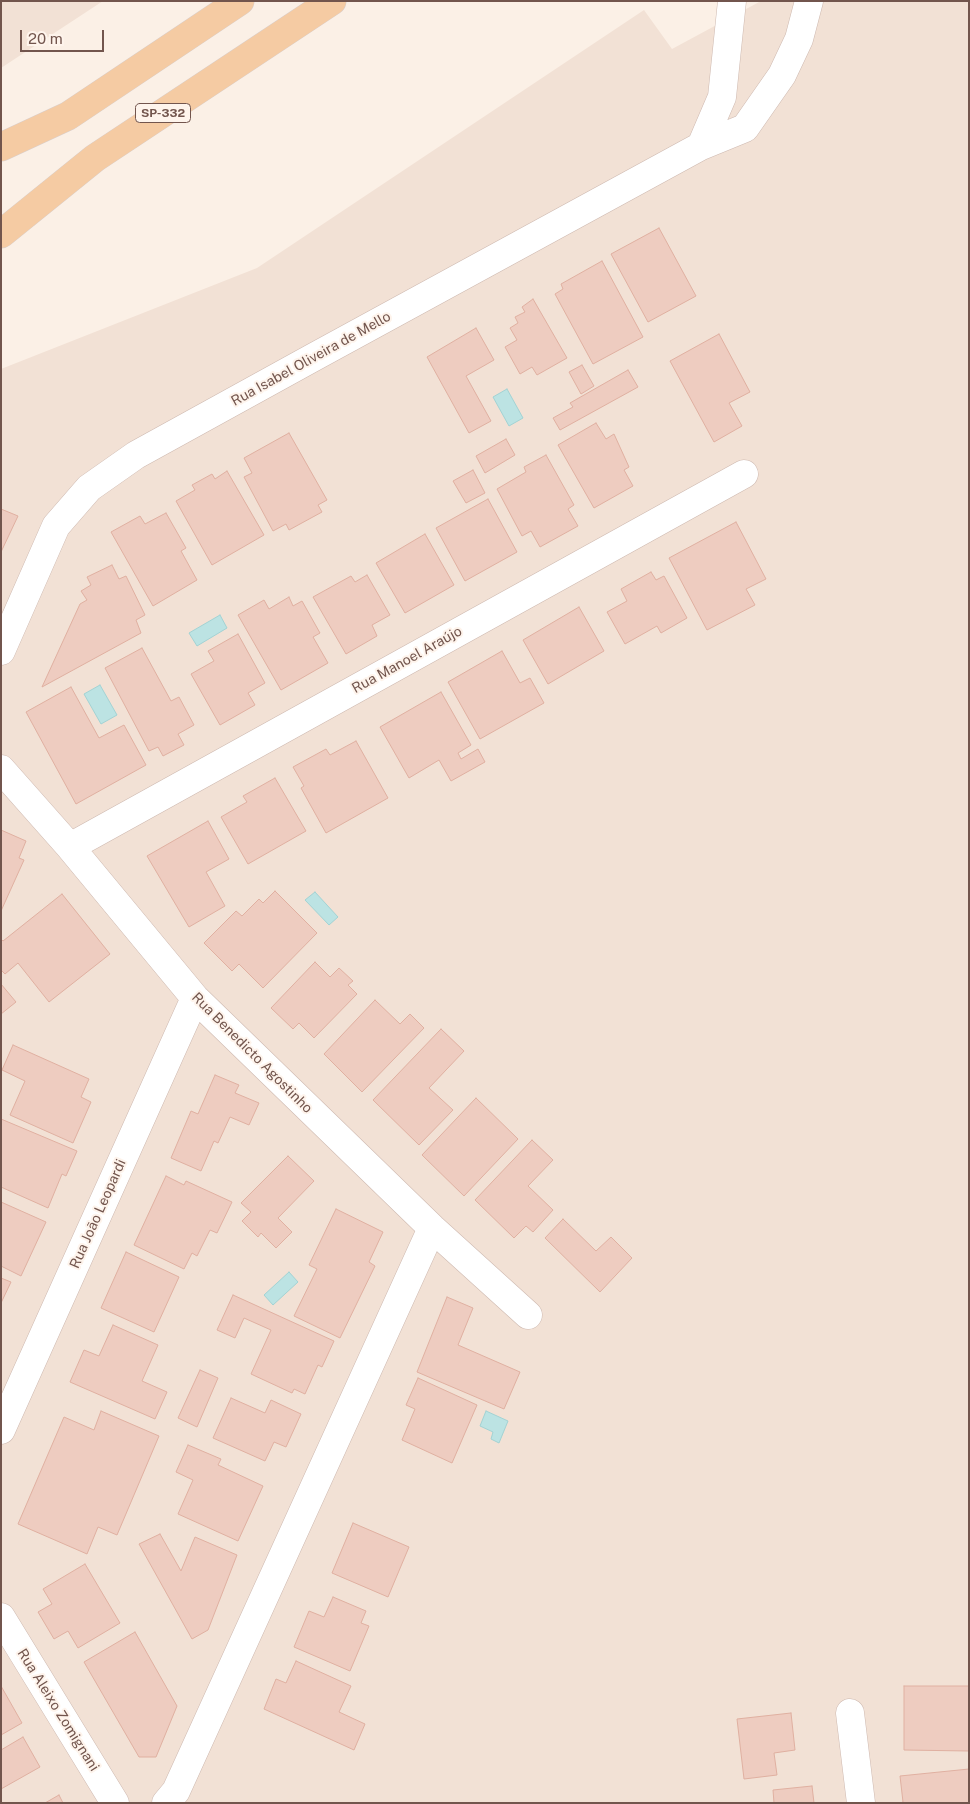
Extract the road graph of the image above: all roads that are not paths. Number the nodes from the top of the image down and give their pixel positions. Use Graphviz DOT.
graph roads {
  1 [pos="240,1"];
  2 [pos="332,1"];
  3 [pos="732,1"];
  4 [pos="808,1"];
  5 [pos="702,146"];
  6 [pos="1,147"];
  7 [pos="1,234"];
  8 [pos="744,474"];
  9 [pos="1,651"];
  10 [pos="1,769"];
  11 [pos="70,847"];
  12 [pos="195,998"];
  13 [pos="432,1228"];
  14 [pos="528,1315"];
  15 [pos="1,1430"];
  16 [pos="1,1617"];
  17 [pos="850,1713"];
  18 [pos="116,1803"];
  19 [pos="166,1803"];
  20 [pos="861,1803"];
  1 -- 6 [label="main road"];
  2 -- 7 [label="main road, SP-332"];
  3 -- 5 [label="street"];
  4 -- 5 [label="street, Rua Isabel Oliveira de Mello"];
  5 -- 9 [label="street, Rua Isabel Oliveira de Mello"];
  8 -- 11 [label="street, Rua Manoel Araújo"];
  10 -- 11 [label="street, Rua Benedicto Agostinho"];
  11 -- 12 [label="street, Rua Benedicto Agostinho"];
  12 -- 13 [label="street, Rua Benedicto Agostinho"];
  12 -- 15 [label="street, Rua João Leopardi"];
  13 -- 14 [label="street, Rua Benedicto Agostinho"];
  13 -- 19 [label="street"];
  16 -- 18 [label="street, Rua Aleixo Zomignani"];
  17 -- 20 [label="street"];
}
